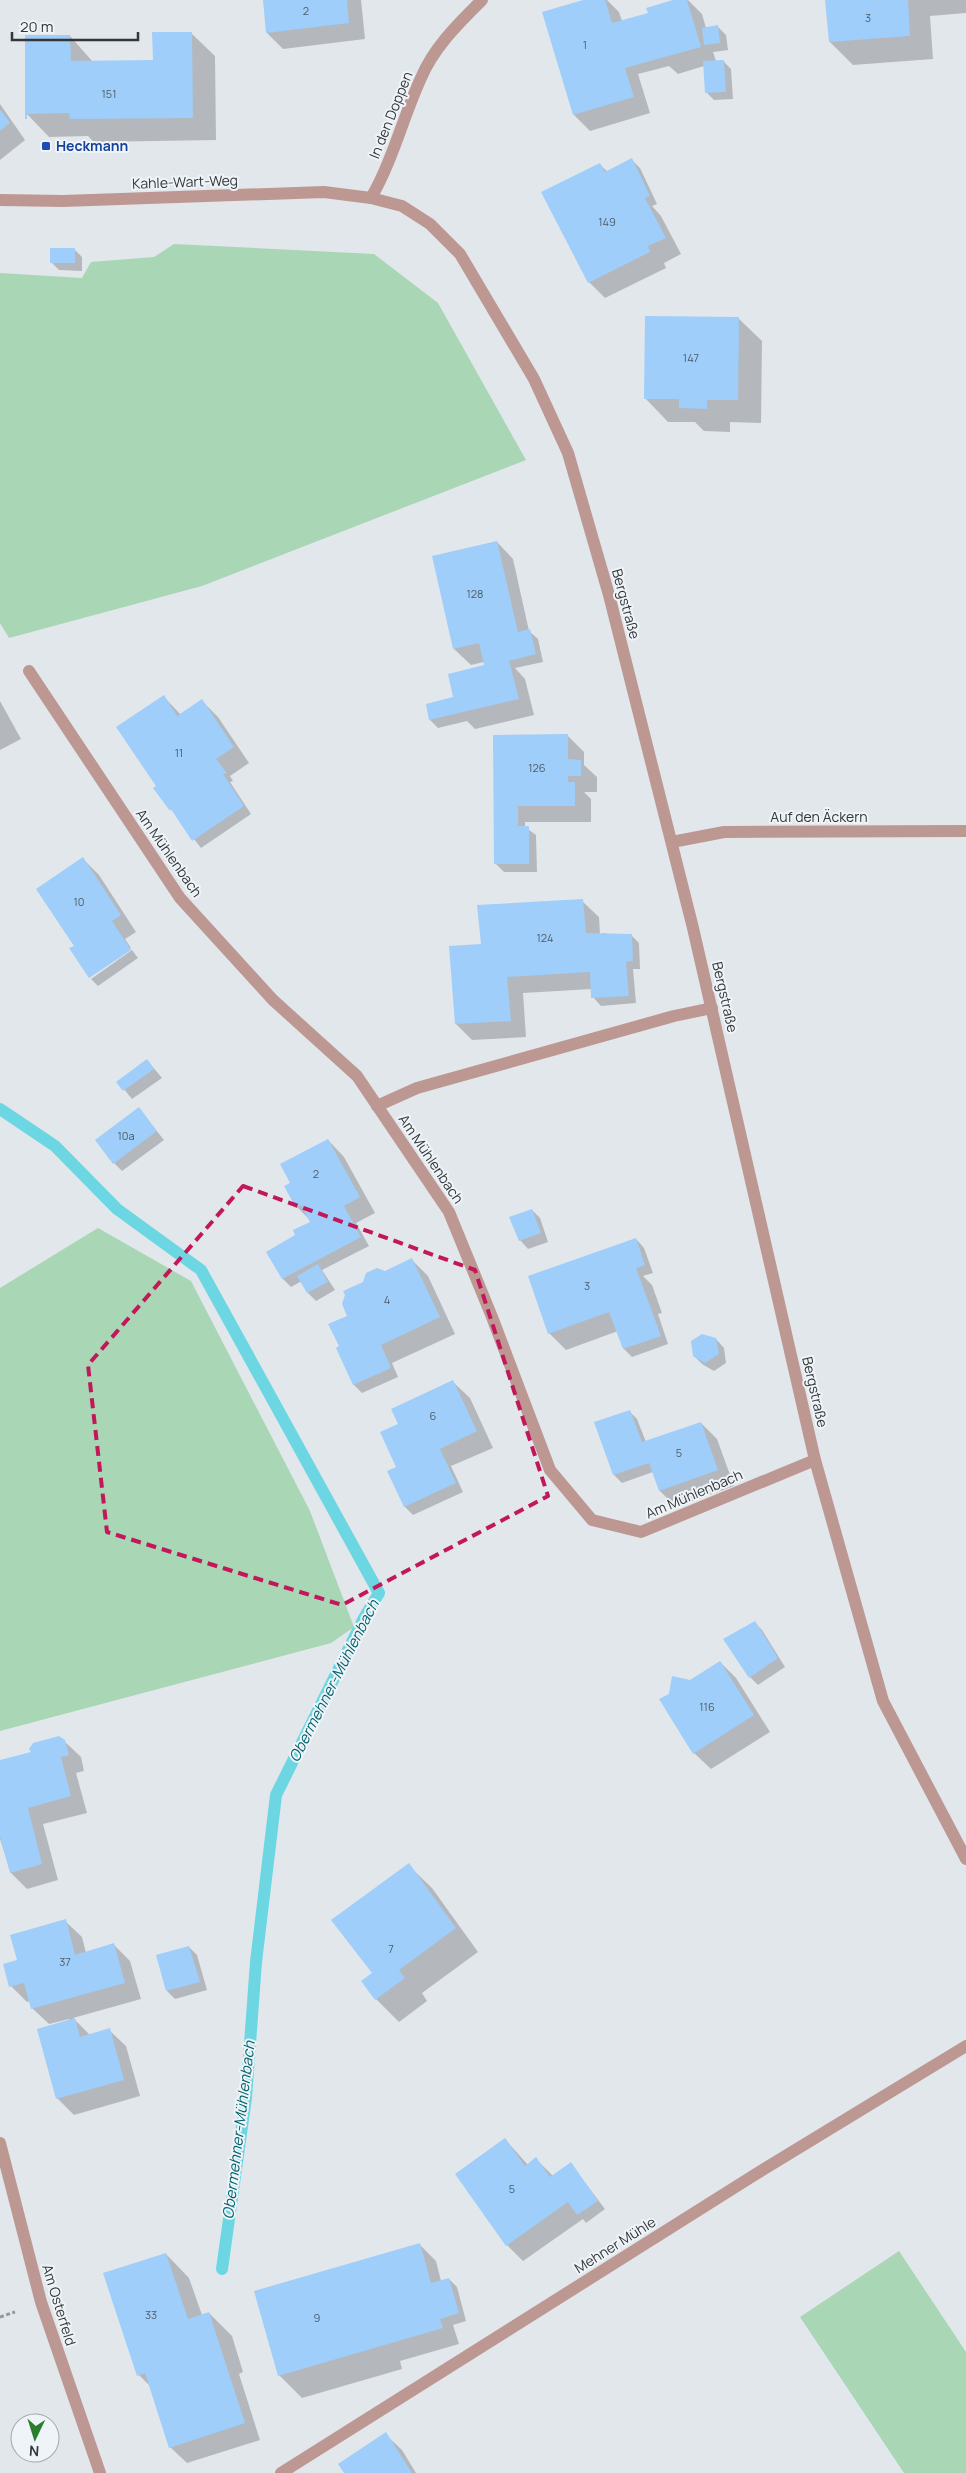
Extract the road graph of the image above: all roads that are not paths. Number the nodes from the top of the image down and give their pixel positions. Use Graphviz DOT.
graph roads {
  1 [pos="482,0"];
  2 [pos="371,198"];
  3 [pos="0,200"];
  4 [pos="29,671"];
  5 [pos="966,831"];
  6 [pos="672,842"];
  7 [pos="712,1008"];
  8 [pos="377,1106"];
  9 [pos="815,1460"];
  10 [pos="966,1860"];
  11 [pos="966,2046"];
  12 [pos="0,2143"];
  13 [pos="100,2473"];
  14 [pos="282,2473"];
  1 -- 2 [label="street, In den Doppen"];
  2 -- 3 [label="street, Kahle-Wart-Weg"];
  2 -- 6 [label="street, Bergstraße"];
  4 -- 8 [label="street, Am Mühlenbach"];
  5 -- 6 [label="street, Auf den Äckern"];
  6 -- 7 [label="street, Bergstraße"];
  7 -- 8 [label="street"];
  7 -- 9 [label="street, Bergstraße"];
  8 -- 9 [label="street, Am Mühlenbach"];
  9 -- 10 [label="street, Bergstraße"];
  11 -- 14 [label="street, Mehner Mühle"];
  12 -- 13 [label="street, Am Osterfeld"];
}
